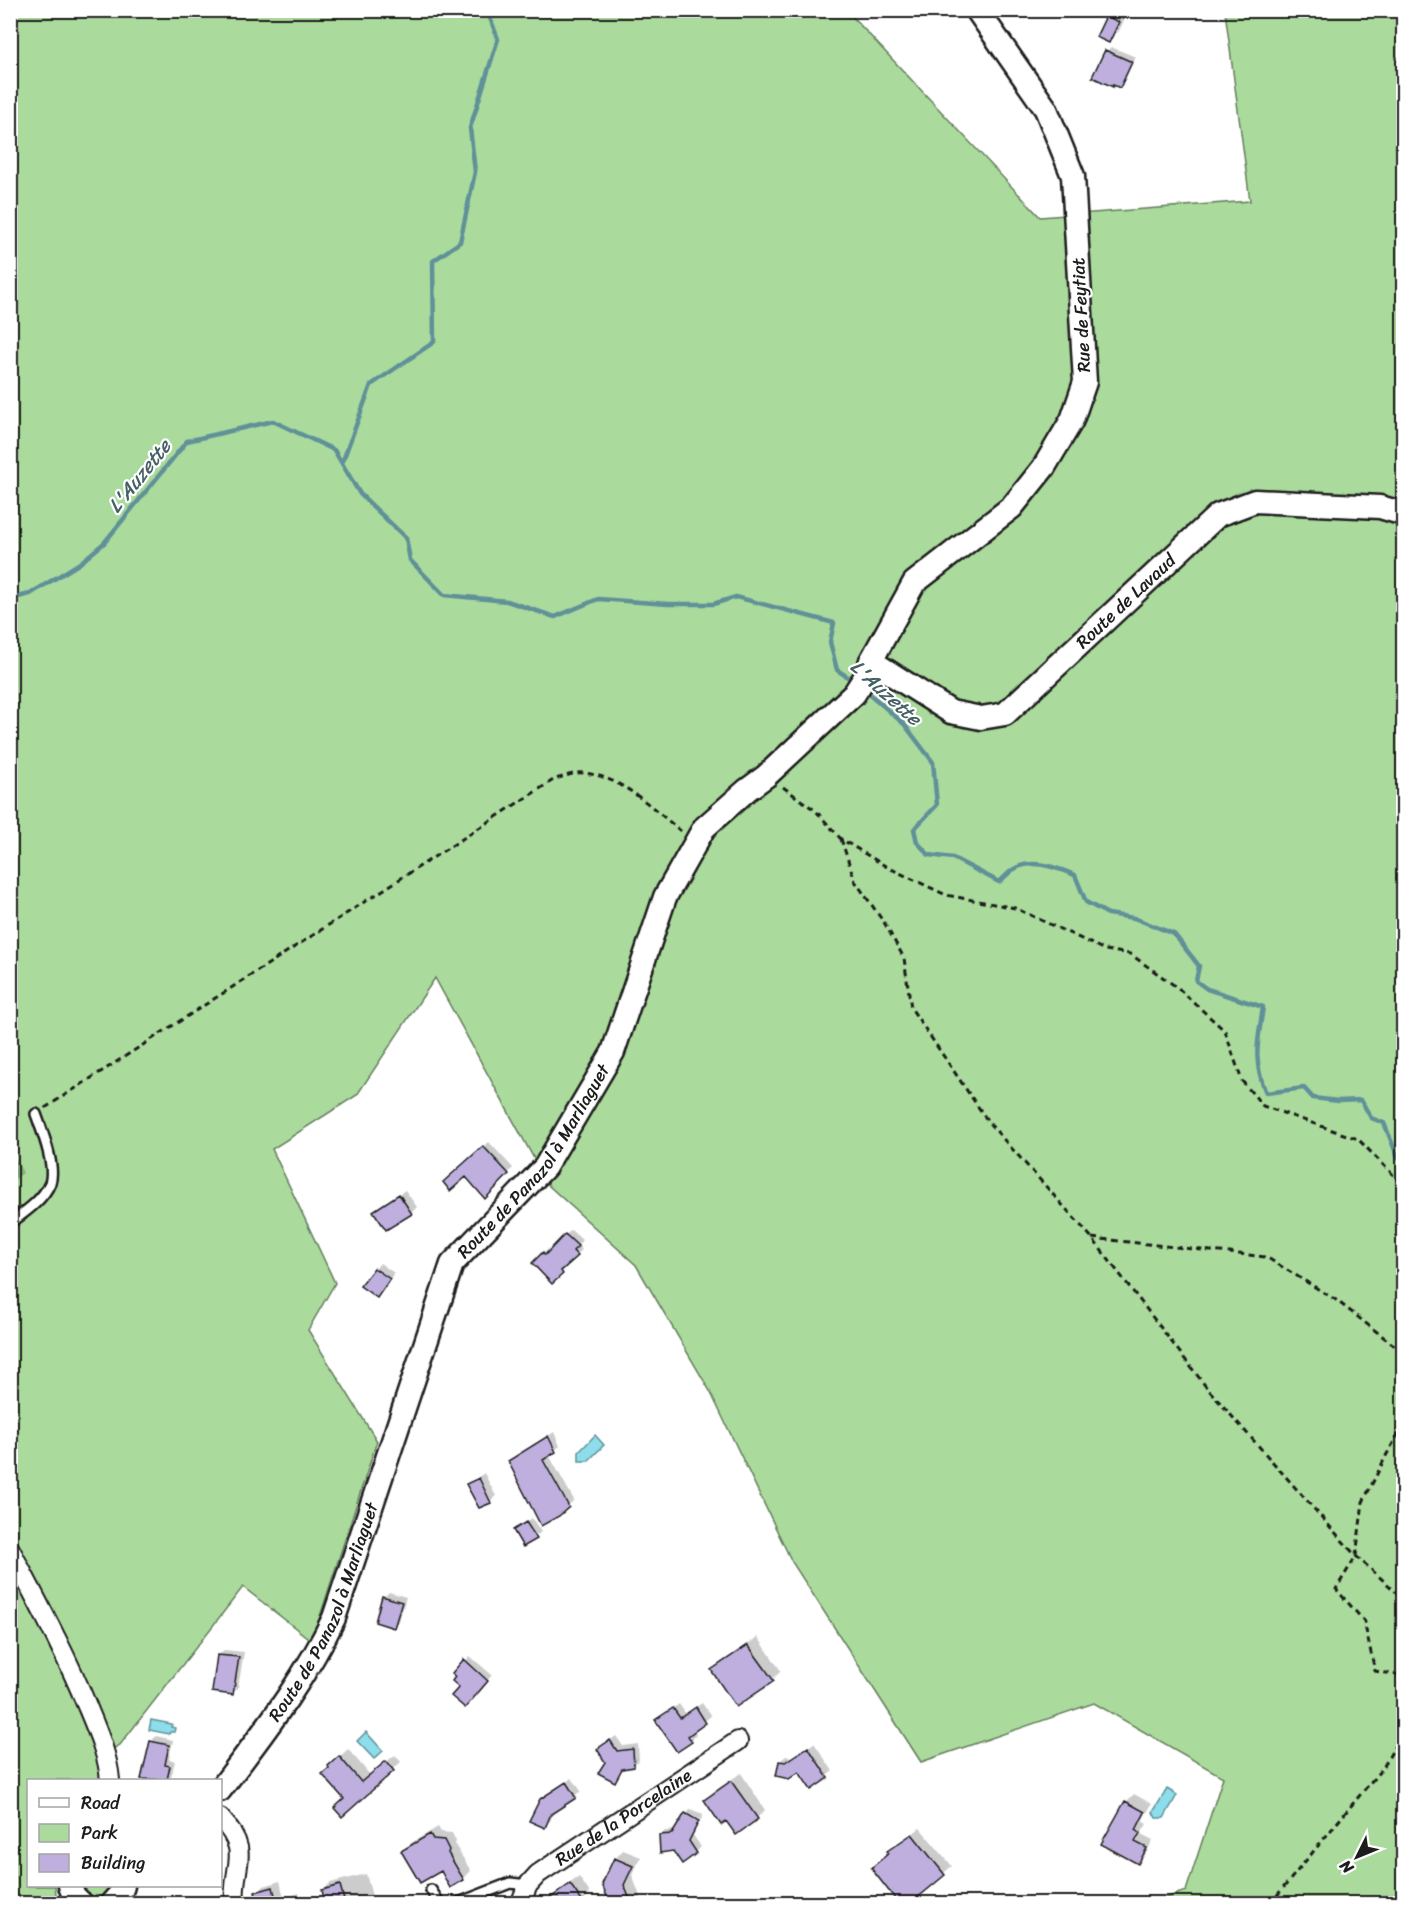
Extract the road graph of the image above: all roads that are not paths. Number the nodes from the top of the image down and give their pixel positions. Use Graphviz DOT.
graph roads {
  1 [pos="977,10"];
  2 [pos="1404,514"];
  3 [pos="869,668"];
  4 [pos="36,1114"];
  5 [pos="10,1223"];
  6 [pos="10,1549"];
  7 [pos="738,1741"];
  8 [pos="110,1779"];
  9 [pos="222,1787"];
  10 [pos="222,1820"];
  11 [pos="528,1885"];
  12 [pos="431,1890"];
  13 [pos="234,1904"];
  14 [pos="440,1904"];
  15 [pos="456,1904"];
  16 [pos="520,1904"];
  1 -- 3 [label="street, Rue de Feytiat"];
  2 -- 3 [label="street, Route de Lavaud"];
  3 -- 9 [label="street, Route de Panazol à Marliaguet"];
  4 -- 5 [label="lane"];
  6 -- 8 [label="street"];
  7 -- 11 [label="street, Rue de la Porcelaine"];
  10 -- 13 [label="street"];
  11 -- 15 [label="lane"];
  11 -- 16 [label="street, Rue de la Porcelaine"];
  12 -- 14 [label="lane"];
}
